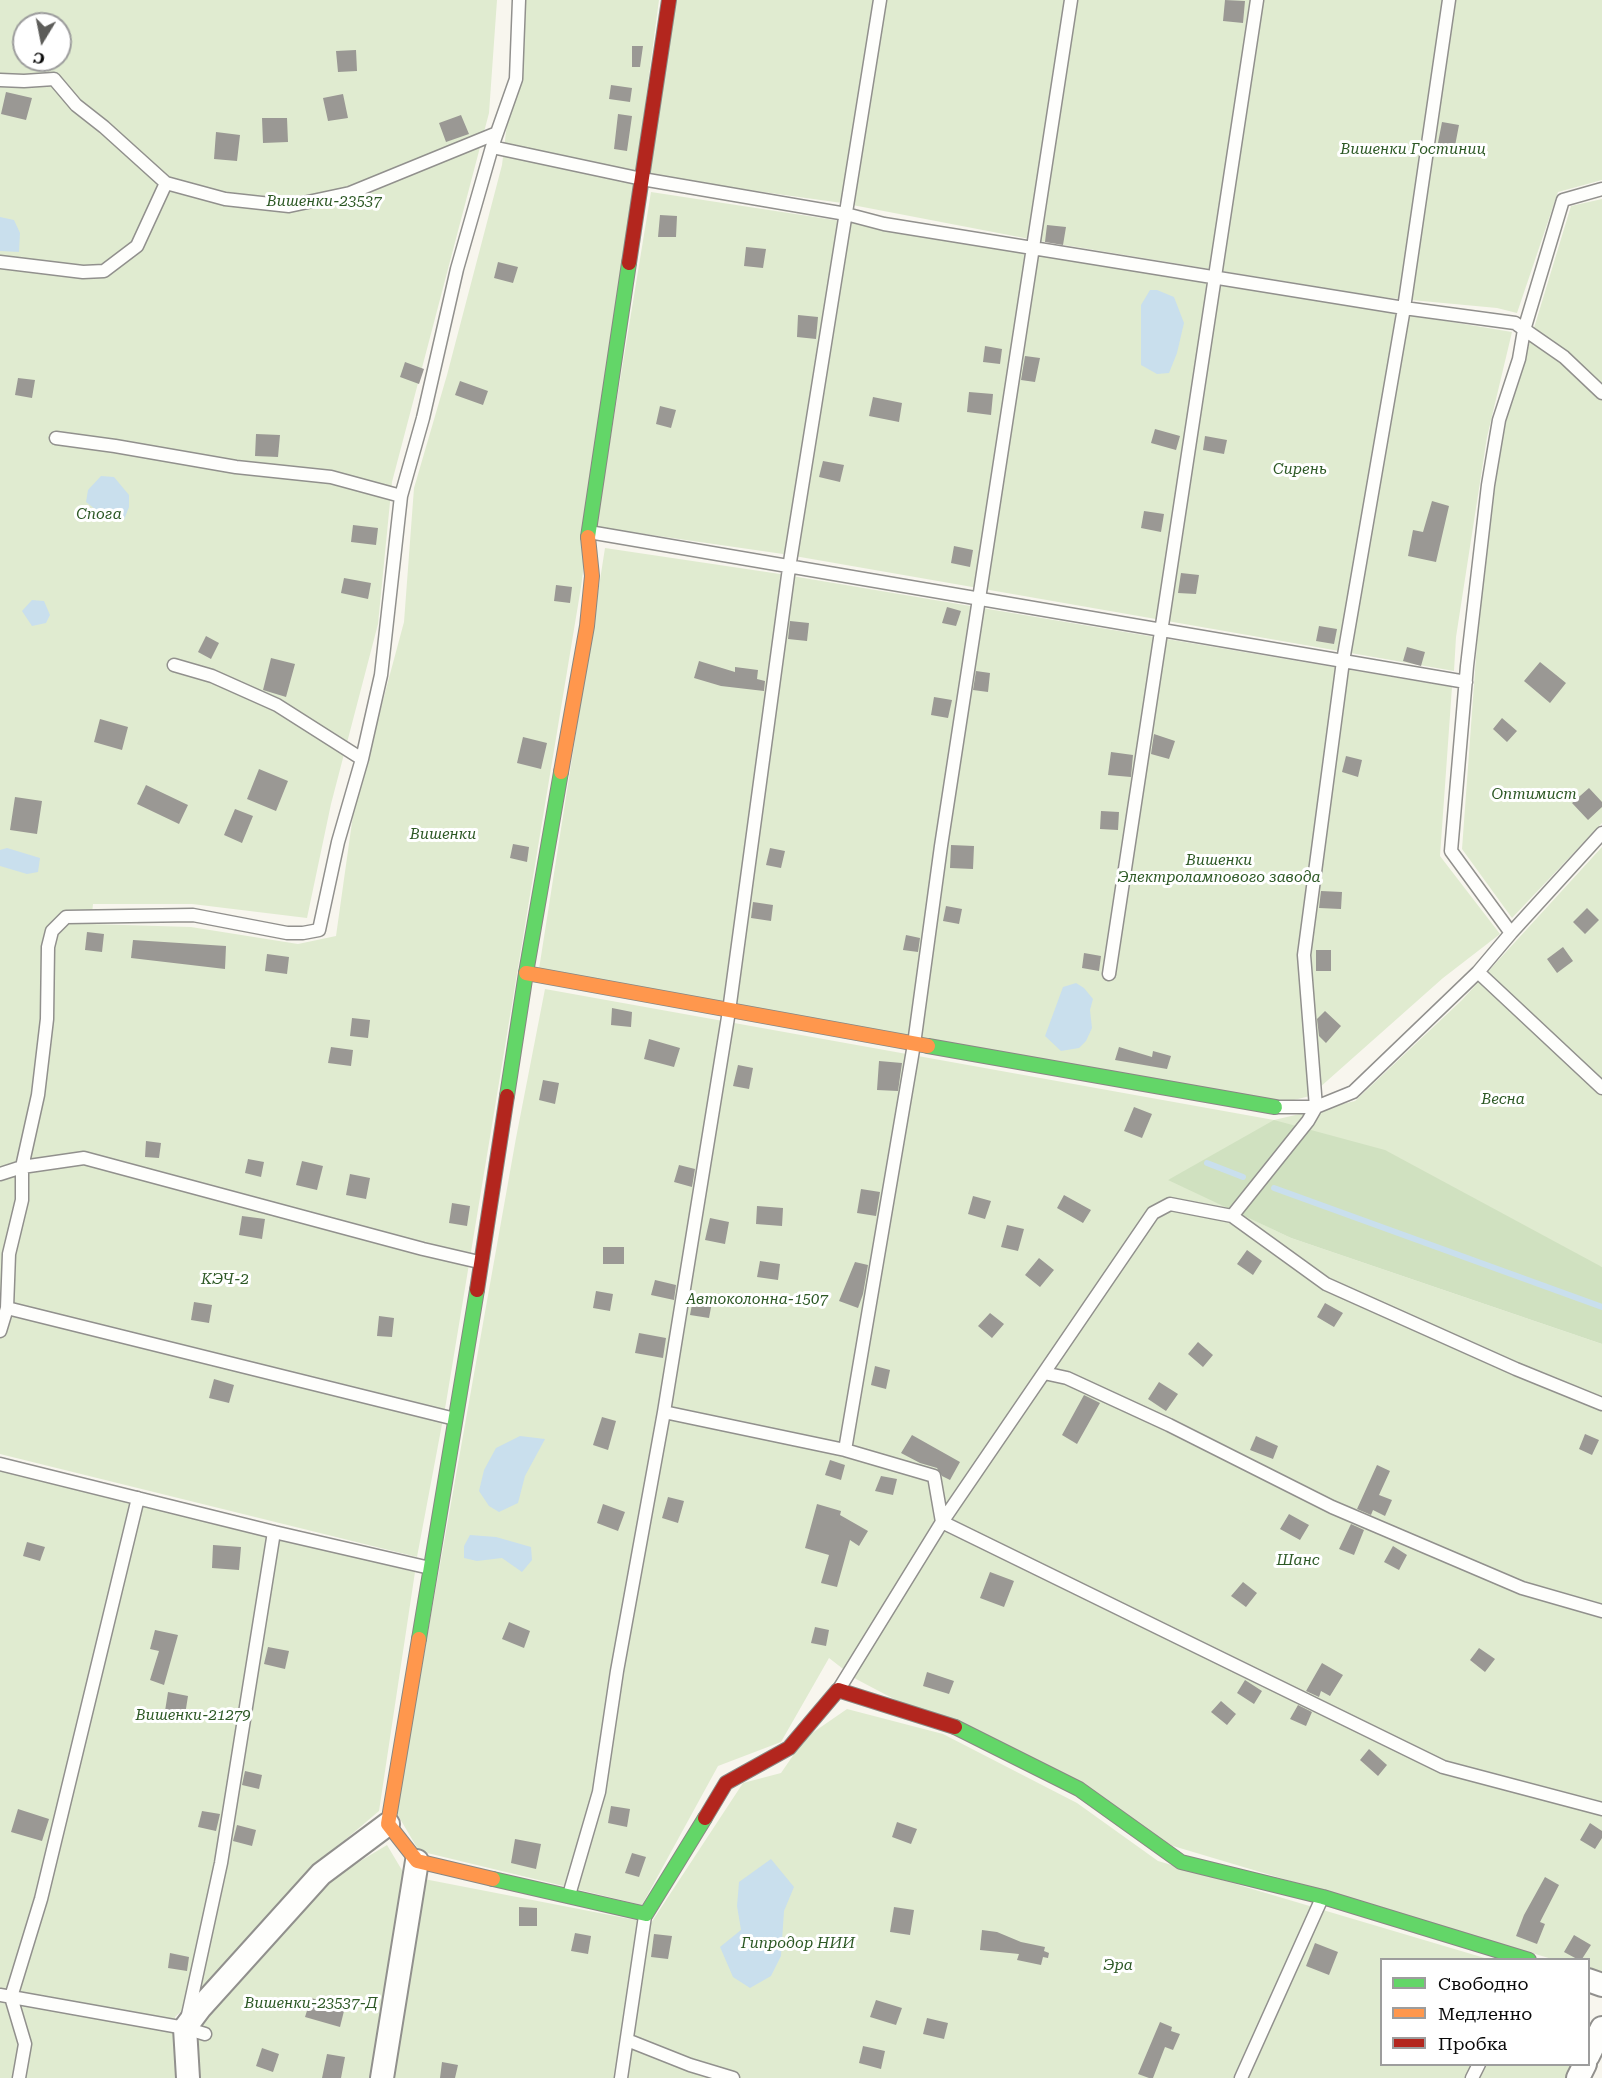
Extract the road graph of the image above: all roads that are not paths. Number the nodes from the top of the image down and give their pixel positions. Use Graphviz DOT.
graph roads {
  1 [pos="519,0"];
  2 [pos="669,0"];
  3 [pos="880,0"];
  4 [pos="1071,0"];
  5 [pos="1257,0"];
  6 [pos="1449,0"];
  7 [pos="0,80"];
  8 [pos="497,133"];
  9 [pos="492,147"];
  10 [pos="642,179"];
  11 [pos="166,183"];
  12 [pos="1602,189"];
  13 [pos="846,214"];
  14 [pos="1032,248"];
  15 [pos="0,262"];
  16 [pos="1214,277"];
  17 [pos="1404,308"];
  18 [pos="1524,330"];
  19 [pos="1602,393"];
  20 [pos="56,438"];
  21 [pos="401,496"];
  22 [pos="588,532"];
  23 [pos="789,568"];
  24 [pos="980,600"];
  25 [pos="1161,630"];
  26 [pos="1343,661"];
  27 [pos="174,665"];
  28 [pos="1466,682"];
  29 [pos="362,759"];
  30 [pos="1602,833"];
  31 [pos="1511,933"];
  32 [pos="1478,972"];
  33 [pos="526,973"];
  34 [pos="1109,974"];
  35 [pos="729,1011"];
  36 [pos="914,1044"];
  37 [pos="1602,1088"];
  38 [pos="1275,1107"];
  39 [pos="1316,1107"];
  40 [pos="22,1167"];
  41 [pos="0,1173"];
  42 [pos="1232,1215"];
  43 [pos="481,1263"];
  44 [pos="7,1308"];
  45 [pos="0,1331"];
  46 [pos="1044,1373"];
  47 [pos="1602,1404"];
  48 [pos="664,1412"];
  49 [pos="456,1419"];
  50 [pos="845,1450"];
  51 [pos="0,1464"];
  52 [pos="138,1498"];
  53 [pos="942,1522"];
  54 [pos="274,1532"];
  55 [pos="431,1568"];
  56 [pos="1602,1611"];
  57 [pos="838,1690"];
  58 [pos="1602,1809"];
  59 [pos="388,1824"];
  60 [pos="417,1861"];
  61 [pos="568,1896"];
  62 [pos="1323,1897"];
  63 [pos="646,1914"];
  64 [pos="1526,1958"];
  65 [pos="6,1996"];
  66 [pos="1602,2028"];
  67 [pos="195,2031"];
  68 [pos="627,2040"];
  69 [pos="1590,2052"];
  70 [pos="19,2078"];
  71 [pos="188,2078"];
  72 [pos="382,2078"];
  73 [pos="621,2078"];
  74 [pos="733,2078"];
  75 [pos="1241,2078"];
  1 -- 8 [label="lane"];
  2 -- 10 [label="street"];
  3 -- 13 [label="lane"];
  4 -- 14 [label="lane"];
  5 -- 16 [label="lane"];
  6 -- 17 [label="lane"];
  7 -- 11 [label="lane"];
  8 -- 9 [label="lane"];
  8 -- 11 [label="lane"];
  9 -- 10 [label="lane"];
  9 -- 21 [label="lane"];
  10 -- 13 [label="lane"];
  10 -- 22 [label="street"];
  11 -- 15 [label="lane"];
  12 -- 18 [label="lane"];
  13 -- 14 [label="lane"];
  13 -- 23 [label="lane"];
  14 -- 16 [label="lane"];
  14 -- 24 [label="lane"];
  16 -- 17 [label="lane"];
  16 -- 25 [label="lane"];
  17 -- 18 [label="lane"];
  17 -- 26 [label="lane"];
  18 -- 19 [label="lane"];
  18 -- 28 [label="lane"];
  20 -- 21 [label="lane"];
  21 -- 29 [label="lane"];
  22 -- 23 [label="lane"];
  22 -- 33 [label="street"];
  23 -- 24 [label="lane"];
  23 -- 35 [label="lane"];
  24 -- 25 [label="lane"];
  24 -- 36 [label="lane"];
  25 -- 26 [label="lane"];
  25 -- 34 [label="lane"];
  26 -- 28 [label="lane"];
  26 -- 39 [label="lane"];
  27 -- 29 [label="lane"];
  28 -- 31 [label="lane"];
  29 -- 40 [label="lane"];
  30 -- 31 [label="lane"];
  31 -- 32 [label="lane"];
  32 -- 37 [label="lane"];
  32 -- 39 [label="lane"];
  33 -- 35 [label="street"];
  33 -- 43 [label="street"];
  35 -- 36 [label="street"];
  35 -- 48 [label="lane"];
  36 -- 38 [label="street"];
  36 -- 50 [label="lane"];
  38 -- 39 [label="lane"];
  39 -- 42 [label="lane"];
  40 -- 41 [label="lane"];
  40 -- 43 [label="lane"];
  40 -- 44 [label="lane"];
  42 -- 46 [label="lane"];
  42 -- 47 [label="lane"];
  43 -- 49 [label="street"];
  44 -- 45 [label="lane"];
  44 -- 49 [label="lane"];
  46 -- 53 [label="lane"];
  46 -- 56 [label="lane"];
  48 -- 50 [label="lane"];
  48 -- 61 [label="lane"];
  49 -- 55 [label="street"];
  50 -- 53 [label="lane"];
  51 -- 52 [label="lane"];
  52 -- 54 [label="lane"];
  52 -- 65 [label="lane"];
  53 -- 57 [label="lane"];
  53 -- 58 [label="lane"];
  54 -- 55 [label="lane"];
  54 -- 67 [label="lane"];
  55 -- 59 [label="street"];
  57 -- 62 [label="street"];
  57 -- 63 [label="street"];
  59 -- 60 [label="street"];
  59 -- 67 [label="street"];
  60 -- 61 [label="street"];
  60 -- 72 [label="street"];
  61 -- 63 [label="street"];
  62 -- 64 [label="street"];
  62 -- 75 [label="lane"];
  63 -- 68 [label="lane"];
  65 -- 67 [label="lane"];
  65 -- 70 [label="lane"];
  66 -- 69 [label="street"];
  67 -- 71 [label="street"];
  68 -- 73 [label="lane"];
  68 -- 74 [label="lane"];
}
